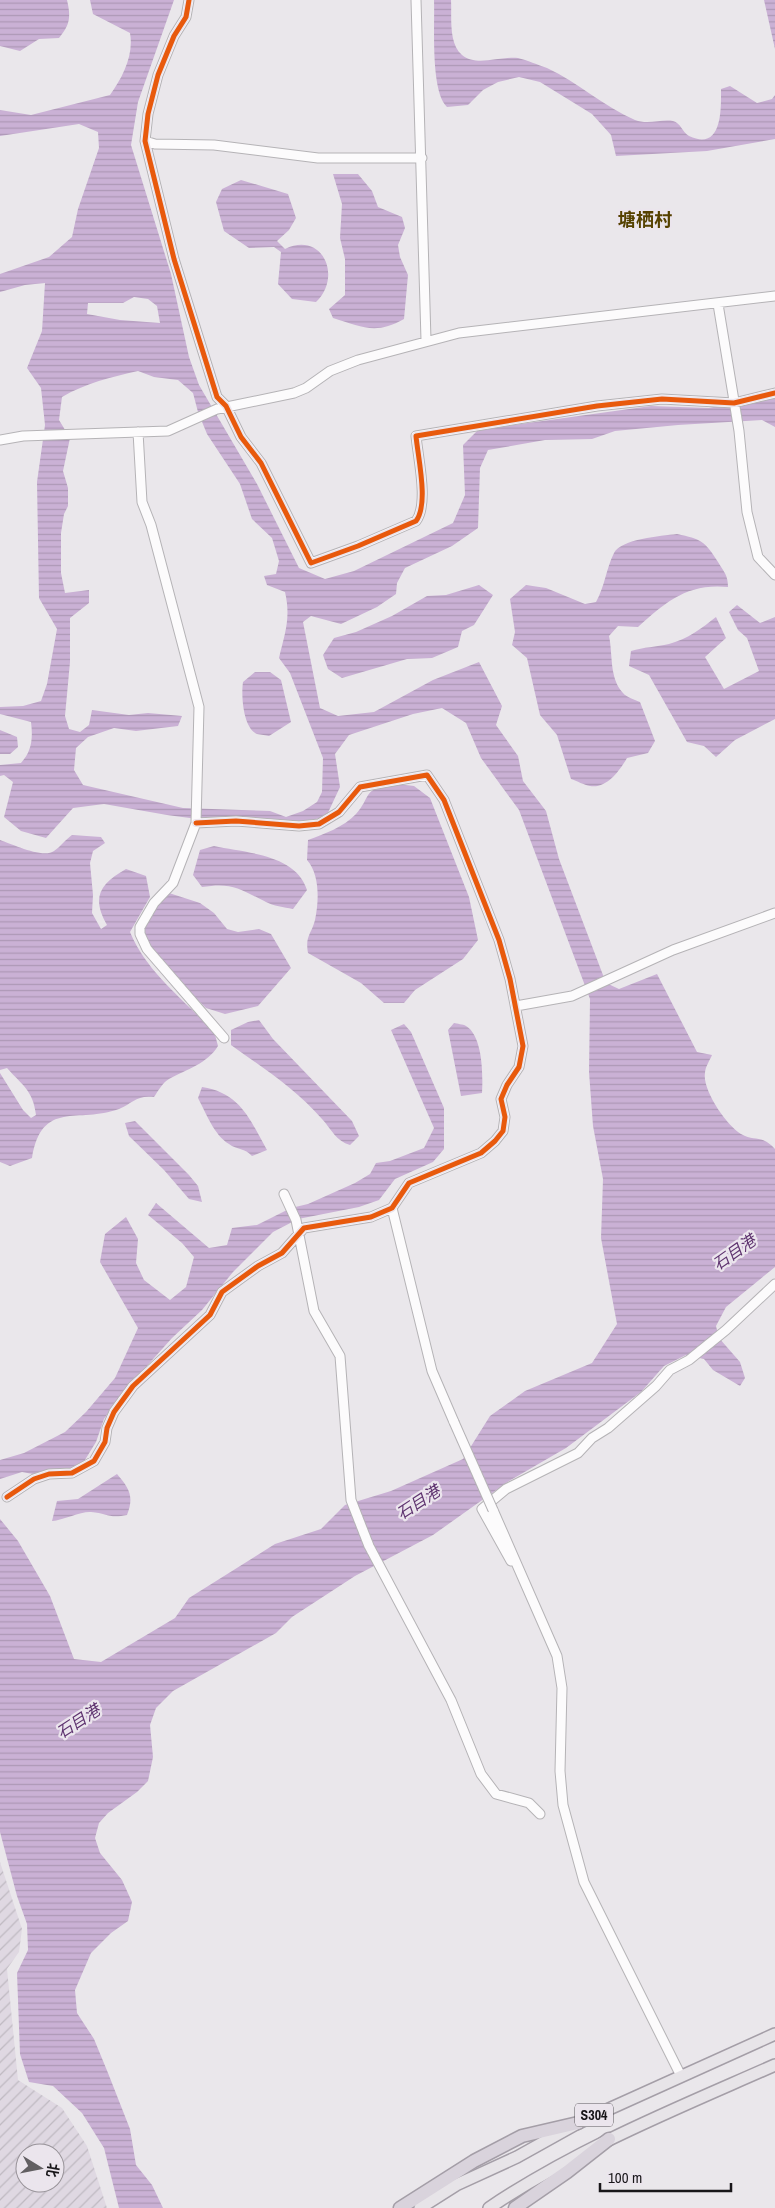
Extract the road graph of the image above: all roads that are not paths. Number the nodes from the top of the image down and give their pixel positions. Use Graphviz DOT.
graph roads {
  1 [pos="189,0"];
  2 [pos="416,0"];
  3 [pos="145,141"];
  4 [pos="422,158"];
  5 [pos="775,296"];
  6 [pos="718,304"];
  7 [pos="426,340"];
  8 [pos="775,393"];
  9 [pos="734,402"];
  10 [pos="222,408"];
  11 [pos="138,432"];
  12 [pos="0,440"];
  13 [pos="775,575"];
  14 [pos="196,823"];
  15 [pos="775,913"];
  16 [pos="516,1006"];
  17 [pos="224,1038"];
  18 [pos="284,1194"];
  19 [pos="392,1208"];
  20 [pos="299,1234"];
  21 [pos="775,1284"];
  22 [pos="7,1497"];
  23 [pos="532,1593"];
  24 [pos="540,1814"];
  25 [pos="775,2034"];
  26 [pos="775,2065"];
  27 [pos="681,2076"];
  28 [pos="578,2122"];
  29 [pos="609,2138"];
  30 [pos="400,2208"];
  31 [pos="420,2208"];
  32 [pos="489,2208"];
  33 [pos="515,2208"];
  1 -- 3 [label="street"];
  2 -- 4 [label="street"];
  3 -- 4 [label="street"];
  3 -- 10 [label="street"];
  4 -- 7 [label="street"];
  5 -- 6 [label="street"];
  6 -- 7 [label="street"];
  6 -- 9 [label="street"];
  7 -- 10 [label="street"];
  8 -- 9 [label="street"];
  9 -- 10 [label="street"];
  9 -- 13 [label="street"];
  10 -- 11 [label="street"];
  11 -- 12 [label="street"];
  11 -- 14 [label="street"];
  14 -- 16 [label="street"];
  14 -- 17 [label="street"];
  15 -- 16 [label="street"];
  16 -- 19 [label="street"];
  18 -- 20 [label="street"];
  19 -- 20 [label="street"];
  19 -- 23 [label="street, bridge"];
  20 -- 22 [label="street"];
  20 -- 24 [label="street"];
  21 -- 23 [label="street"];
  23 -- 27 [label="street"];
  25 -- 27 [label="main road, S304"];
  26 -- 29 [label="main road, S304"];
  27 -- 28 [label="main road, S304"];
  28 -- 30 [label="highway"];
  28 -- 31 [label="main road, S304"];
  29 -- 32 [label="main road, S304"];
  29 -- 33 [label="highway"];
}
